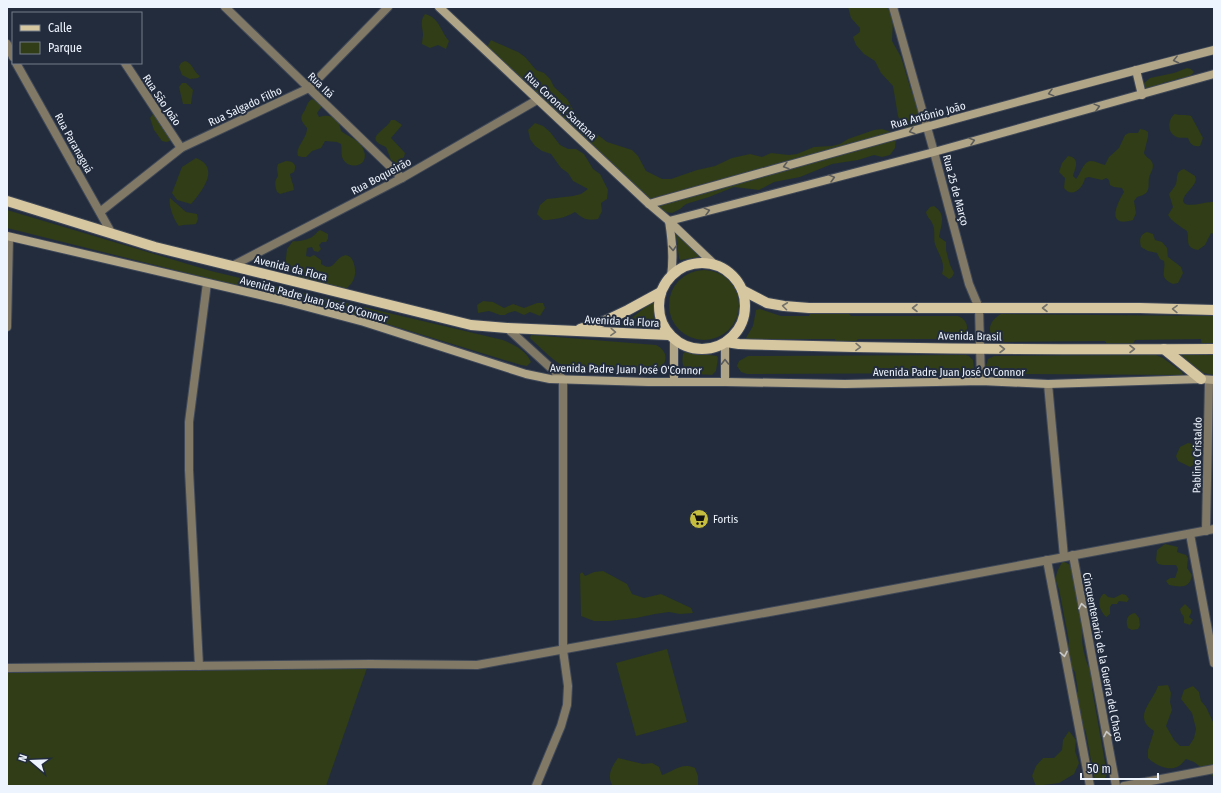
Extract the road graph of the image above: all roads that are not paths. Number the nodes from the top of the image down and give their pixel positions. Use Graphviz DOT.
graph roads {
  1 [pos="225,7"];
  2 [pos="388,7"];
  3 [pos="439,7"];
  4 [pos="893,7"];
  5 [pos="7,44"];
  6 [pos="1214,50"];
  7 [pos="12,55"];
  8 [pos="17,64"];
  9 [pos="126,64"];
  10 [pos="1136,70"];
  11 [pos="1214,74"];
  12 [pos="309,88"];
  13 [pos="1142,95"];
  14 [pos="537,100"];
  15 [pos="927,127"];
  16 [pos="181,148"];
  17 [pos="934,152"];
  18 [pos="402,178"];
  19 [pos="7,201"];
  20 [pos="649,204"];
  21 [pos="100,212"];
  22 [pos="669,220"];
  23 [pos="112,234"];
  24 [pos="8,237"];
  25 [pos="714,264"];
  26 [pos="232,266"];
  27 [pos="671,276"];
  28 [pos="207,283"];
  29 [pos="742,290"];
  30 [pos="661,292"];
  31 [pos="979,308"];
  32 [pos="1214,310"];
  33 [pos="7,327"];
  34 [pos="506,328"];
  35 [pos="574,331"];
  36 [pos="672,337"];
  37 [pos="725,343"];
  38 [pos="980,349"];
  39 [pos="1164,349"];
  40 [pos="1214,349"];
  41 [pos="563,379"];
  42 [pos="1208,379"];
  43 [pos="981,381"];
  44 [pos="674,382"];
  45 [pos="725,382"];
  46 [pos="1048,384"];
  47 [pos="1210,530"];
  48 [pos="1190,534"];
  49 [pos="1073,555"];
  50 [pos="1064,557"];
  51 [pos="1047,560"];
  52 [pos="563,650"];
  53 [pos="1213,650"];
  54 [pos="1214,663"];
  55 [pos="199,666"];
  56 [pos="7,668"];
  57 [pos="1214,769"];
  58 [pos="536,786"];
  59 [pos="1090,786"];
  60 [pos="1116,786"];
  61 [pos="1124,786"];
  1 -- 12 [label="street, Rua Itá"];
  2 -- 12 [label="street, Rua Salgado Filho"];
  3 -- 14 [label="main road, Rua Coronel Santana"];
  4 -- 15 [label="street, Rua 25 de Março"];
  5 -- 7 [label="street"];
  6 -- 10 [label="main road, Rua Antônio João, one-way"];
  8 -- 21 [label="street, Rua Paranaguá"];
  9 -- 16 [label="street, Rua São João"];
  10 -- 13 [label="main road"];
  10 -- 15 [label="main road, Rua Antônio João, one-way"];
  11 -- 13 [label="main road"];
  12 -- 16 [label="street, Rua Salgado Filho"];
  12 -- 18 [label="street, Rua Itá"];
  17 -- 13 [label="main road, one-way"];
  14 -- 18 [label="street, Rua Boqueirão"];
  14 -- 20 [label="main road, Rua Coronel Santana"];
  15 -- 17 [label="street, Rua 25 de Março"];
  15 -- 20 [label="main road, Rua Antônio João, one-way"];
  16 -- 21 [label="street, Rua Salgado Filho"];
  22 -- 17 [label="main road, one-way"];
  17 -- 31 [label="street, Rua 25 de Março"];
  18 -- 26 [label="street, Rua Boqueirão"];
  19 -- 23 [label="main road, Avenida da Flora"];
  20 -- 22 [label="main road, Rua Coronel Santana"];
  21 -- 23 [label="street, Rua Paranaguá"];
  22 -- 25 [label="main road, Rua Coronel Santana"];
  22 -- 27 [label="main road, one-way"];
  23 -- 26 [label="main road, Avenida da Flora"];
  24 -- 28 [label="main road, Avenida Padre Juan José O'Connor"];
  24 -- 33 [label="street"];
  25 -- 27 [label="main road"];
  25 -- 29 [label="main road"];
  26 -- 34 [label="main road, Avenida da Flora"];
  27 -- 30 [label="main road"];
  28 -- 41 [label="main road, Avenida Padre Juan José O'Connor"];
  28 -- 55 [label="street"];
  31 -- 29 [label="main road, one-way"];
  29 -- 37 [label="main road"];
  30 -- 35 [label="main road, Avenida da Flora"];
  30 -- 36 [label="main road"];
  32 -- 31 [label="main road, one-way"];
  31 -- 38 [label="street, Rua 25 de Março"];
  34 -- 35 [label="main road, Avenida da Flora"];
  34 -- 41 [label="street"];
  35 -- 36 [label="main road, Avenida da Flora, one-way"];
  36 -- 37 [label="main road"];
  36 -- 44 [label="main road"];
  37 -- 38 [label="main road, Avenida Brasil, one-way"];
  45 -- 37 [label="main road, one-way"];
  38 -- 39 [label="main road, Avenida Brasil, one-way"];
  38 -- 43 [label="street, Rua 25 de Março"];
  39 -- 40 [label="main road, Avenida Brasil"];
  39 -- 42 [label="main road"];
  41 -- 44 [label="main road, Avenida Padre Juan José O'Connor"];
  41 -- 52 [label="street"];
  42 -- 46 [label="main road, Avenida Padre Juan José O'Connor"];
  42 -- 47 [label="street, Pablino Cristaldo"];
  43 -- 45 [label="main road, Avenida Padre Juan José O'Connor"];
  43 -- 46 [label="main road, Avenida Padre Juan José O'Connor"];
  44 -- 45 [label="main road, Avenida Padre Juan José O'Connor"];
  46 -- 50 [label="street"];
  47 -- 48 [label="street"];
  48 -- 49 [label="street"];
  48 -- 53 [label="street"];
  49 -- 50 [label="street"];
  60 -- 49 [label="street, Cincuentenario de la Guerra del Chaco, one-way"];
  50 -- 51 [label="street"];
  51 -- 52 [label="street"];
  51 -- 59 [label="street, one-way"];
  52 -- 55 [label="street"];
  52 -- 58 [label="street"];
  53 -- 54 [label="street"];
  55 -- 56 [label="street"];
  57 -- 61 [label="street"];
}
